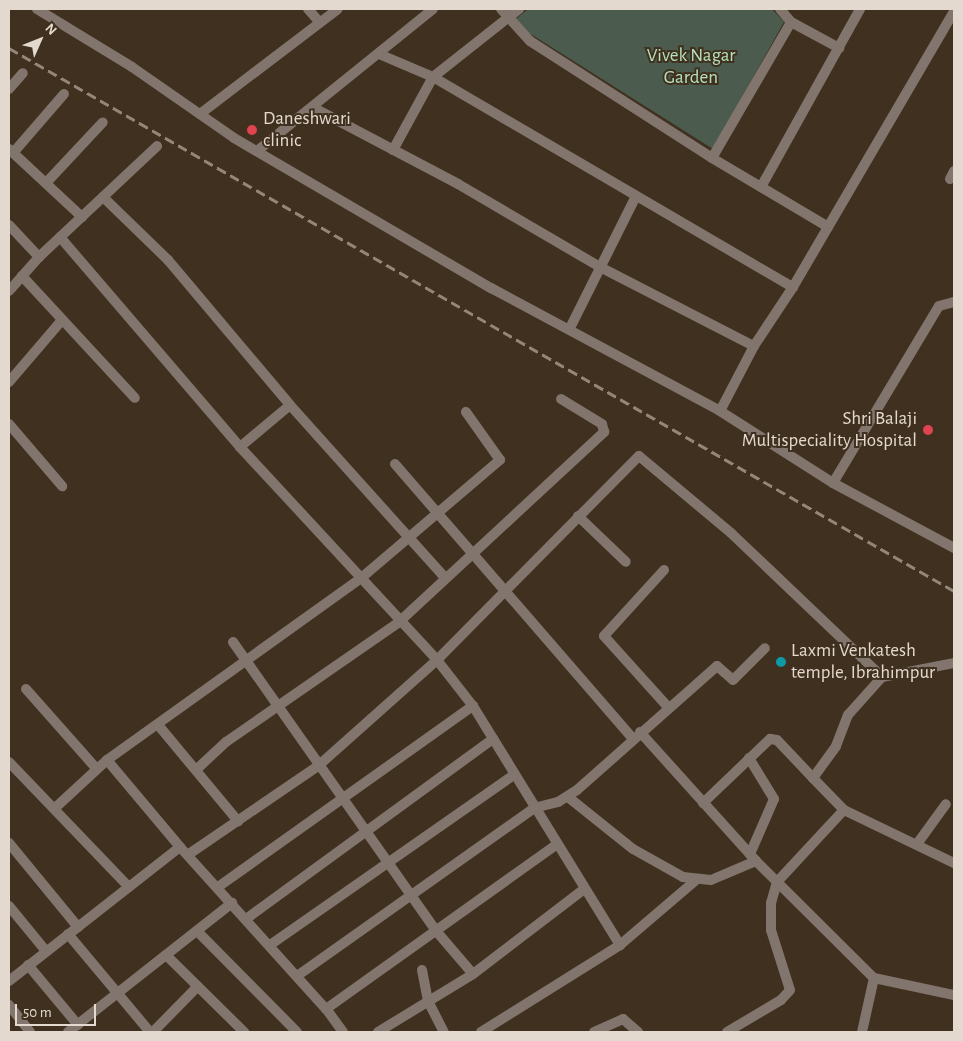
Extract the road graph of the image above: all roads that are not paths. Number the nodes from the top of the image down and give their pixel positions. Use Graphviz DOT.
graph roads {
  1 [pos="37,9"];
  2 [pos="308,9"];
  3 [pos="338,9"];
  4 [pos="433,9"];
  5 [pos="501,9"];
  6 [pos="519,9"];
  7 [pos="780,9"];
  8 [pos="860,9"];
  9 [pos="954,12"];
  10 [pos="508,18"];
  11 [pos="791,22"];
  12 [pos="320,23"];
  13 [pos="839,48"];
  14 [pos="379,54"];
  15 [pos="23,73"];
  16 [pos="433,77"];
  17 [pos="9,89"];
  18 [pos="64,94"];
  19 [pos="314,108"];
  20 [pos="200,114"];
  21 [pos="103,122"];
  22 [pos="157,146"];
  23 [pos="393,150"];
  24 [pos="11,151"];
  25 [pos="257,151"];
  26 [pos="712,158"];
  27 [pos="46,183"];
  28 [pos="761,187"];
  29 [pos="103,198"];
  30 [pos="635,198"];
  31 [pos="82,216"];
  32 [pos="9,225"];
  33 [pos="828,227"];
  34 [pos="60,237"];
  35 [pos="40,257"];
  36 [pos="600,267"];
  37 [pos="22,276"];
  38 [pos="793,287"];
  39 [pos="9,291"];
  40 [pos="954,302"];
  41 [pos="62,320"];
  42 [pos="570,328"];
  43 [pos="754,346"];
  44 [pos="9,382"];
  45 [pos="135,398"];
  46 [pos="561,400"];
  47 [pos="290,405"];
  48 [pos="720,411"];
  49 [pos="466,412"];
  50 [pos="9,424"];
  51 [pos="240,447"];
  52 [pos="395,464"];
  53 [pos="833,483"];
  54 [pos="62,486"];
  55 [pos="439,514"];
  56 [pos="578,516"];
  57 [pos="407,538"];
  58 [pos="954,548"];
  59 [pos="472,555"];
  60 [pos="626,562"];
  61 [pos="664,570"];
  62 [pos="360,578"];
  63 [pos="445,578"];
  64 [pos="508,590"];
  65 [pos="400,622"];
  66 [pos="233,642"];
  67 [pos="765,648"];
  68 [pos="245,659"];
  69 [pos="437,660"];
  70 [pos="954,663"];
  71 [pos="882,677"];
  72 [pos="26,689"];
  73 [pos="473,706"];
  74 [pos="668,706"];
  75 [pos="278,708"];
  76 [pos="159,726"];
  77 [pos="636,736"];
  78 [pos="493,739"];
  79 [pos="749,758"];
  80 [pos="107,760"];
  81 [pos="9,762"];
  82 [pos="318,766"];
  83 [pos="96,768"];
  84 [pos="198,768"];
  85 [pos="514,775"];
  86 [pos="813,778"];
  87 [pos="568,797"];
  88 [pos="340,798"];
  89 [pos="703,803"];
  90 [pos="946,804"];
  91 [pos="54,808"];
  92 [pos="534,808"];
  93 [pos="844,810"];
  94 [pos="238,821"];
  95 [pos="363,830"];
  96 [pos="9,843"];
  97 [pos="918,844"];
  98 [pos="556,845"];
  99 [pos="180,847"];
  100 [pos="189,854"];
  101 [pos="753,857"];
  102 [pos="386,862"];
  103 [pos="954,863"];
  104 [pos="696,880"];
  105 [pos="777,882"];
  106 [pos="129,887"];
  107 [pos="218,887"];
  108 [pos="584,889"];
  109 [pos="408,893"];
  110 [pos="232,903"];
  111 [pos="9,906"];
  112 [pos="246,919"];
  113 [pos="78,927"];
  114 [pos="197,931"];
  115 [pos="437,932"];
  116 [pos="68,934"];
  117 [pos="270,945"];
  118 [pos="620,945"];
  119 [pos="46,951"];
  120 [pos="166,955"];
  121 [pos="28,966"];
  122 [pos="422,970"];
  123 [pos="473,974"];
  124 [pos="297,976"];
  125 [pos="10,978"];
  126 [pos="874,978"];
  127 [pos="198,986"];
  128 [pos="116,995"];
  129 [pos="954,995"];
  130 [pos="428,1001"];
  131 [pos="9,1005"];
  132 [pos="326,1009"];
  133 [pos="78,1025"];
  134 [pos="30,1032"];
  135 [pos="68,1032"];
  136 [pos="151,1032"];
  137 [pos="244,1032"];
  138 [pos="297,1032"];
  139 [pos="343,1032"];
  140 [pos="378,1032"];
  141 [pos="444,1032"];
  142 [pos="481,1032"];
  143 [pos="594,1032"];
  144 [pos="638,1032"];
  145 [pos="727,1032"];
  146 [pos="862,1032"];
  1 -- 20 [label="street"];
  2 -- 12 [label="street"];
  3 -- 12 [label="street"];
  4 -- 14 [label="street"];
  5 -- 10 [label="street"];
  6 -- 10 [label="street"];
  7 -- 11 [label="street"];
  8 -- 13 [label="street"];
  9 -- 33 [label="street"];
  10 -- 16 [label="street"];
  10 -- 26 [label="street"];
  11 -- 13 [label="street"];
  11 -- 26 [label="street"];
  12 -- 20 [label="street"];
  13 -- 28 [label="street"];
  14 -- 16 [label="street"];
  14 -- 19 [label="street"];
  15 -- 17 [label="street"];
  16 -- 23 [label="street"];
  16 -- 30 [label="street"];
  18 -- 24 [label="street"];
  19 -- 23 [label="street"];
  19 -- 25 [label="street"];
  20 -- 25 [label="street"];
  21 -- 27 [label="street"];
  22 -- 29 [label="street"];
  23 -- 36 [label="street"];
  24 -- 27 [label="street"];
  25 -- 42 [label="street"];
  26 -- 28 [label="street"];
  27 -- 31 [label="street"];
  28 -- 33 [label="street"];
  29 -- 31 [label="street"];
  29 -- 47 [label="street"];
  30 -- 36 [label="street"];
  30 -- 38 [label="street"];
  31 -- 34 [label="street"];
  32 -- 35 [label="street"];
  33 -- 38 [label="street"];
  34 -- 35 [label="street"];
  34 -- 51 [label="street"];
  35 -- 37 [label="street"];
  36 -- 42 [label="street"];
  36 -- 43 [label="street"];
  37 -- 39 [label="street"];
  37 -- 41 [label="street"];
  38 -- 43 [label="street"];
  40 -- 53 [label="street"];
  41 -- 44 [label="street"];
  41 -- 45 [label="street"];
  42 -- 48 [label="street"];
  43 -- 48 [label="street"];
  46 -- 59 [label="street"];
  47 -- 51 [label="street"];
  47 -- 57 [label="street"];
  48 -- 53 [label="street"];
  49 -- 55 [label="street"];
  50 -- 54 [label="street"];
  51 -- 62 [label="street"];
  52 -- 55 [label="street"];
  53 -- 58 [label="street"];
  55 -- 57 [label="street"];
  55 -- 59 [label="street"];
  56 -- 60 [label="street"];
  56 -- 64 [label="street"];
  56 -- 71 [label="street"];
  57 -- 62 [label="street"];
  57 -- 63 [label="street"];
  59 -- 63 [label="street"];
  59 -- 64 [label="street"];
  61 -- 74 [label="street"];
  62 -- 65 [label="street"];
  62 -- 68 [label="street"];
  63 -- 65 [label="street"];
  64 -- 69 [label="street"];
  64 -- 77 [label="street"];
  65 -- 69 [label="street"];
  65 -- 75 [label="street"];
  66 -- 68 [label="street"];
  67 -- 74 [label="street"];
  68 -- 75 [label="street"];
  68 -- 76 [label="street"];
  69 -- 73 [label="street"];
  69 -- 82 [label="street"];
  70 -- 71 [label="street"];
  71 -- 86 [label="street"];
  72 -- 83 [label="street"];
  73 -- 78 [label="street"];
  73 -- 88 [label="street"];
  74 -- 77 [label="street"];
  75 -- 82 [label="street"];
  75 -- 84 [label="street"];
  76 -- 80 [label="street"];
  76 -- 84 [label="street"];
  77 -- 87 [label="street"];
  77 -- 89 [label="street"];
  78 -- 85 [label="street"];
  78 -- 95 [label="street"];
  79 -- 86 [label="street"];
  79 -- 89 [label="street"];
  79 -- 101 [label="street"];
  80 -- 83 [label="street"];
  80 -- 99 [label="street"];
  81 -- 91 [label="street"];
  82 -- 88 [label="street"];
  82 -- 94 [label="street"];
  83 -- 91 [label="street"];
  84 -- 94 [label="street"];
  85 -- 92 [label="street"];
  85 -- 102 [label="street"];
  86 -- 93 [label="street"];
  87 -- 92 [label="street"];
  87 -- 104 [label="street"];
  88 -- 95 [label="street"];
  88 -- 107 [label="street"];
  89 -- 101 [label="street"];
  90 -- 97 [label="street"];
  91 -- 106 [label="street"];
  92 -- 98 [label="street"];
  92 -- 109 [label="street"];
  93 -- 97 [label="street"];
  93 -- 105 [label="street"];
  94 -- 100 [label="street"];
  95 -- 102 [label="street"];
  95 -- 112 [label="street"];
  96 -- 113 [label="street"];
  97 -- 103 [label="street"];
  98 -- 108 [label="street"];
  98 -- 115 [label="street"];
  99 -- 100 [label="street"];
  99 -- 106 [label="street"];
  100 -- 107 [label="street"];
  101 -- 104 [label="street"];
  101 -- 105 [label="street"];
  102 -- 109 [label="street"];
  102 -- 117 [label="street"];
  104 -- 118 [label="street"];
  105 -- 126 [label="street"];
  105 -- 145 [label="street"];
  106 -- 113 [label="street"];
  107 -- 110 [label="street"];
  108 -- 118 [label="street"];
  108 -- 123 [label="street"];
  109 -- 115 [label="street"];
  109 -- 124 [label="street"];
  110 -- 112 [label="street"];
  110 -- 114 [label="street"];
  111 -- 119 [label="street"];
  112 -- 117 [label="street"];
  113 -- 116 [label="street"];
  114 -- 120 [label="street"];
  114 -- 138 [label="street"];
  115 -- 123 [label="street"];
  115 -- 132 [label="street"];
  116 -- 119 [label="street"];
  116 -- 128 [label="street"];
  117 -- 124 [label="street"];
  118 -- 142 [label="street"];
  119 -- 121 [label="street"];
  120 -- 127 [label="street"];
  120 -- 128 [label="street"];
  121 -- 125 [label="street"];
  121 -- 133 [label="street"];
  122 -- 130 [label="street"];
  123 -- 130 [label="street"];
  124 -- 132 [label="street"];
  126 -- 129 [label="street"];
  126 -- 146 [label="street"];
  127 -- 136 [label="street"];
  127 -- 137 [label="street"];
  128 -- 133 [label="street"];
  128 -- 136 [label="street"];
  130 -- 140 [label="street"];
  130 -- 141 [label="street"];
  131 -- 134 [label="street"];
  132 -- 139 [label="street"];
  133 -- 135 [label="street"];
  143 -- 144 [label="street"];
}
